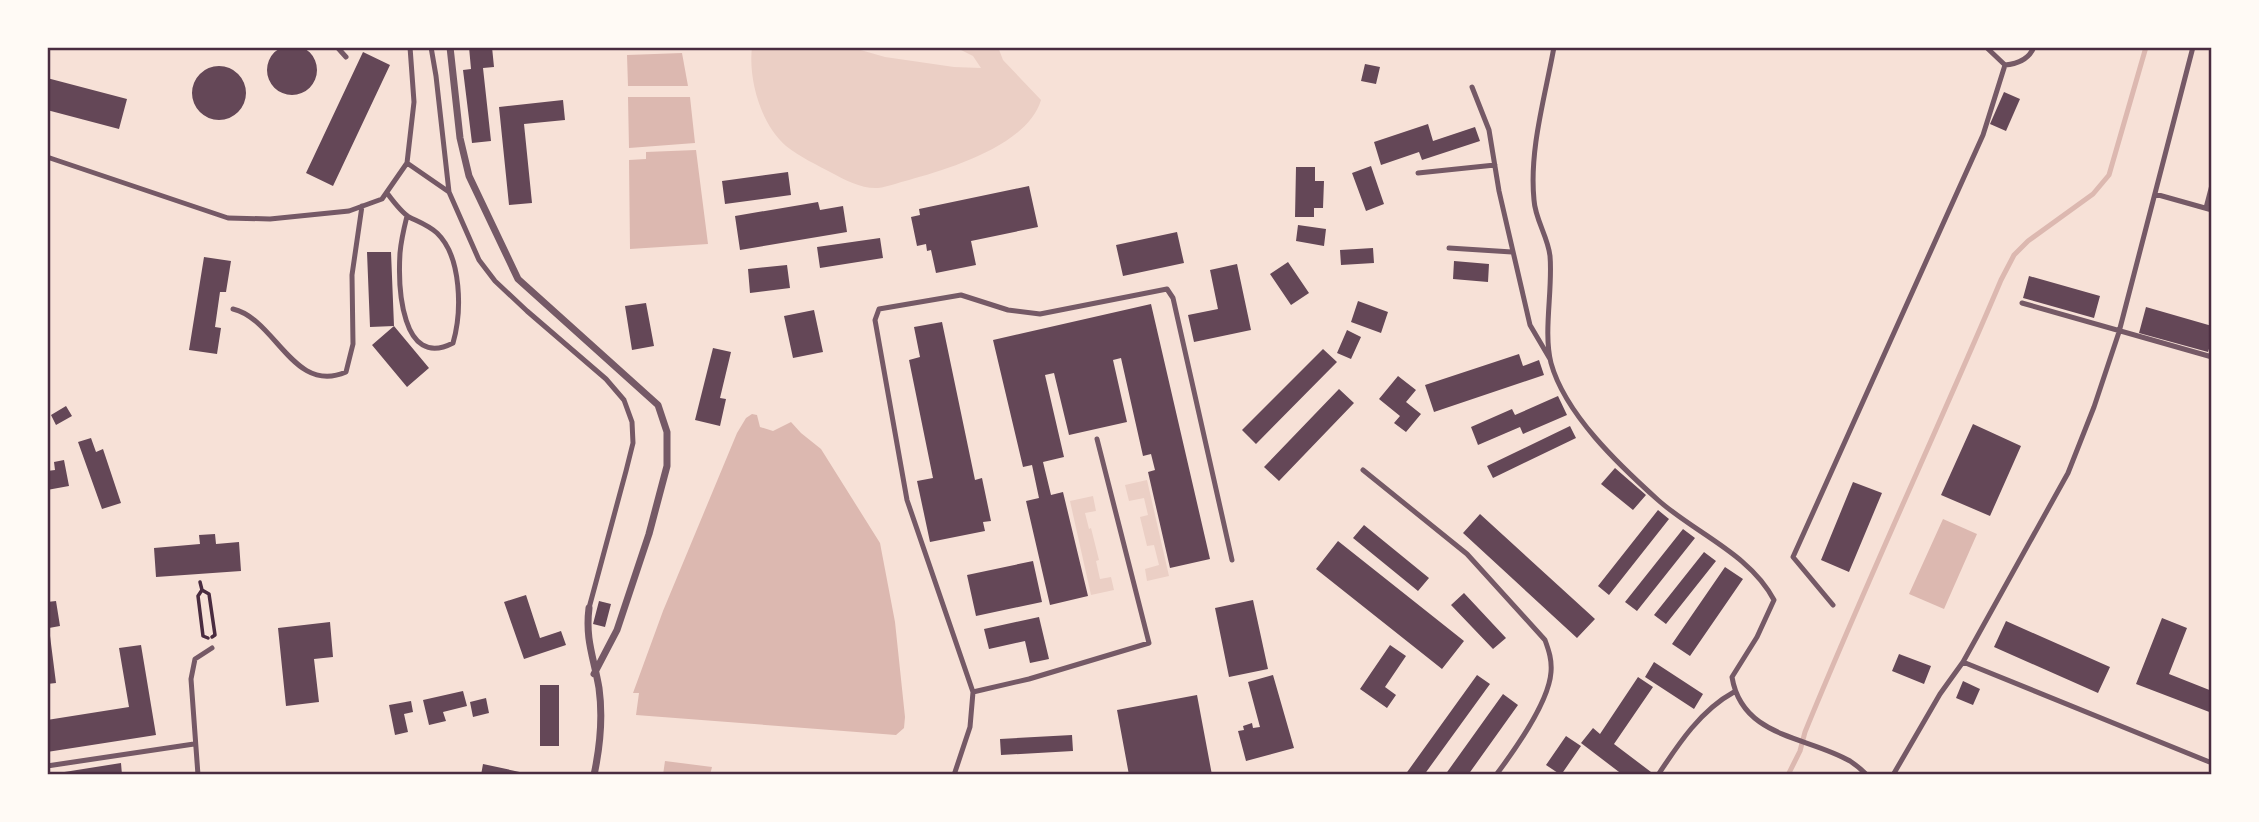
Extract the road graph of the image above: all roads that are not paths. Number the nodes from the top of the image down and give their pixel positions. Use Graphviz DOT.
graph roads {
  1 [pos="337,47"];
  2 [pos="410,47"];
  3 [pos="431,47"];
  4 [pos="450,47"];
  5 [pos="1554,47"];
  6 [pos="1986,47"];
  7 [pos="2034,47"];
  8 [pos="2193,47"];
  9 [pos="346,57"];
  10 [pos="2005,65"];
  11 [pos="1472,87"];
  12 [pos="47,157"];
  13 [pos="407,163"];
  14 [pos="1495,164"];
  15 [pos="1418,173"];
  16 [pos="2212,185"];
  17 [pos="449,192"];
  18 [pos="387,193"];
  19 [pos="2155,194"];
  20 [pos="362,206"];
  21 [pos="2209,209"];
  22 [pos="407,216"];
  23 [pos="1449,248"];
  24 [pos="1512,252"];
  25 [pos="2022,303"];
  26 [pos="233,309"];
  27 [pos="2119,332"];
  28 [pos="2212,357"];
  29 [pos="1551,362"];
  30 [pos="1097,439"];
  31 [pos="1363,470"];
  32 [pos="1232,560"];
  33 [pos="1833,605"];
  34 [pos="589,608"];
  35 [pos="212,648"];
  36 [pos="1963,662"];
  37 [pos="594,674"];
  38 [pos="974,692"];
  39 [pos="1734,692"];
  40 [pos="194,744"];
  41 [pos="2212,763"];
  42 [pos="47,766"];
  43 [pos="198,775"];
  44 [pos="594,775"];
  45 [pos="954,775"];
  46 [pos="1496,775"];
  47 [pos="1658,775"];
  48 [pos="1867,775"];
  49 [pos="1894,775"];
  1 -- 9 [label="lane"];
  2 -- 13 [label="lane"];
  3 -- 17 [label="lane"];
  4 -- 37 [label="street"];
  5 -- 29 [label="lane"];
  6 -- 10 [label="lane"];
  7 -- 10 [label="lane"];
  8 -- 19 [label="lane"];
  10 -- 33 [label="lane"];
  11 -- 14 [label="lane"];
  12 -- 20 [label="lane"];
  13 -- 17 [label="lane"];
  13 -- 18 [label="lane"];
  14 -- 15 [label="lane"];
  14 -- 24 [label="lane"];
  16 -- 21 [label="lane"];
  17 -- 34 [label="lane"];
  18 -- 20 [label="lane"];
  18 -- 22 [label="lane"];
  19 -- 21 [label="lane"];
  19 -- 27 [label="lane"];
  20 -- 26 [label="lane"];
  22 -- 22 [label="lane"];
  23 -- 24 [label="lane"];
  24 -- 29 [label="lane"];
  25 -- 27 [label="lane"];
  27 -- 28 [label="lane"];
  27 -- 36 [label="lane"];
  29 -- 39 [label="lane"];
  30 -- 38 [label="lane"];
  31 -- 46 [label="lane"];
  32 -- 38 [label="lane"];
  34 -- 37 [label="street"];
  35 -- 40 [label="lane"];
  36 -- 41 [label="lane"];
  36 -- 49 [label="lane"];
  37 -- 44 [label="street"];
  38 -- 45 [label="lane"];
  39 -- 47 [label="lane"];
  39 -- 48 [label="lane"];
  40 -- 42 [label="lane"];
  40 -- 43 [label="lane"];
}
